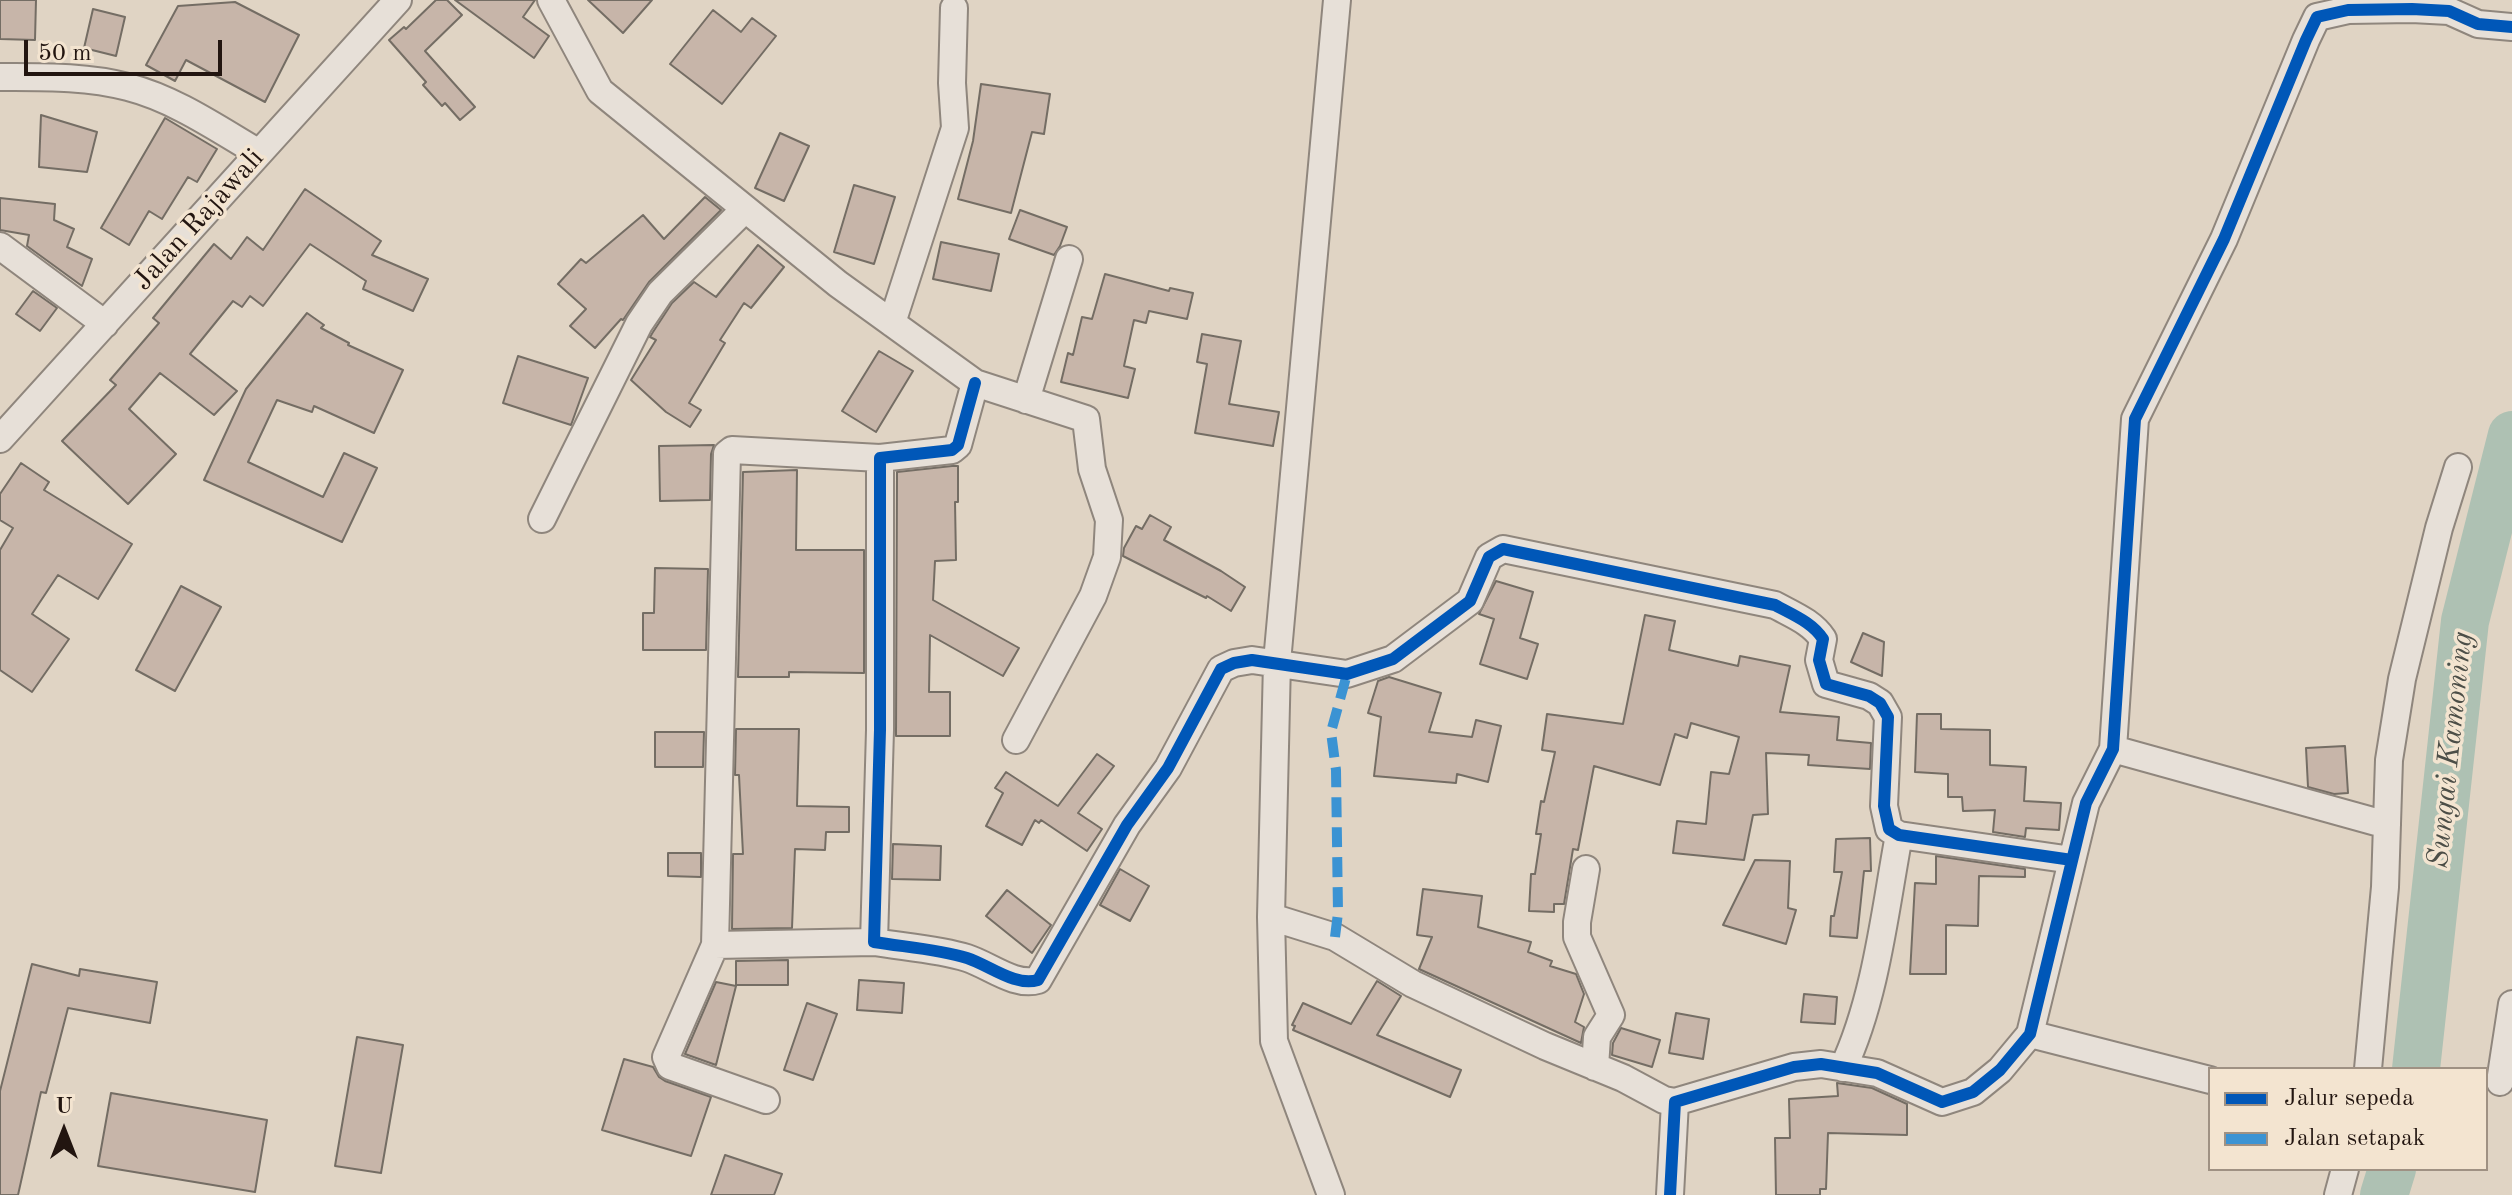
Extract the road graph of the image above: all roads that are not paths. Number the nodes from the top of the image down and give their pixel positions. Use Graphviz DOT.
graph roads {
  1 [pos="398,0"];
  2 [pos="551,0"];
  3 [pos="1337,0"];
  4 [pos="954,8"];
  5 [pos="2512,27"];
  6 [pos="0,77"];
  7 [pos="259,153"];
  8 [pos="745,209"];
  9 [pos="0,246"];
  10 [pos="1069,259"];
  11 [pos="892,323"];
  12 [pos="105,324"];
  13 [pos="975,383"];
  14 [pos="1026,400"];
  15 [pos="0,439"];
  16 [pos="880,458"];
  17 [pos="2458,467"];
  18 [pos="542,519"];
  19 [pos="1277,662"];
  20 [pos="1016,740"];
  21 [pos="2113,749"];
  22 [pos="2387,825"];
  23 [pos="1899,835"];
  24 [pos="2072,860"];
  25 [pos="1586,869"];
  26 [pos="1271,917"];
  27 [pos="874,942"];
  28 [pos="715,945"];
  29 [pos="2512,1004"];
  30 [pos="2030,1034"];
  31 [pos="1595,1067"];
  32 [pos="2368,1067"];
  33 [pos="1843,1068"];
  34 [pos="2208,1079"];
  35 [pos="2500,1082"];
  36 [pos="766,1100"];
  37 [pos="1675,1102"];
  38 [pos="2344,1171"];
  39 [pos="1331,1195"];
  40 [pos="1670,1195"];
  41 [pos="2338,1195"];
  1 -- 7 [label="street, Jalan Rajawali"];
  2 -- 8 [label="street"];
  3 -- 19 [label="street"];
  4 -- 11 [label="street"];
  5 -- 21 [label="street"];
  6 -- 7 [label="street"];
  7 -- 12 [label="street, Jalan Rajawali"];
  8 -- 11 [label="street"];
  8 -- 18 [label="street"];
  9 -- 12 [label="street"];
  10 -- 14 [label="street"];
  11 -- 13 [label="street"];
  12 -- 15 [label="street, Jalan Rajawali"];
  13 -- 14 [label="street"];
  13 -- 16 [label="street"];
  14 -- 20 [label="street"];
  16 -- 27 [label="street"];
  16 -- 28 [label="street"];
  17 -- 22 [label="street"];
  19 -- 23 [label="street"];
  19 -- 26 [label="street"];
  19 -- 27 [label="street"];
  21 -- 22 [label="street"];
  21 -- 24 [label="street"];
  22 -- 32 [label="street"];
  23 -- 24 [label="street"];
  23 -- 33 [label="street"];
  24 -- 30 [label="street"];
  25 -- 31 [label="street"];
  26 -- 31 [label="street"];
  26 -- 39 [label="street"];
  27 -- 28 [label="street"];
  28 -- 36 [label="street"];
  29 -- 35 [label="street"];
  30 -- 33 [label="street"];
  30 -- 34 [label="street"];
  31 -- 37 [label="street"];
  33 -- 37 [label="street"];
  37 -- 40 [label="street"];
  38 -- 41 [label="street"];
}
